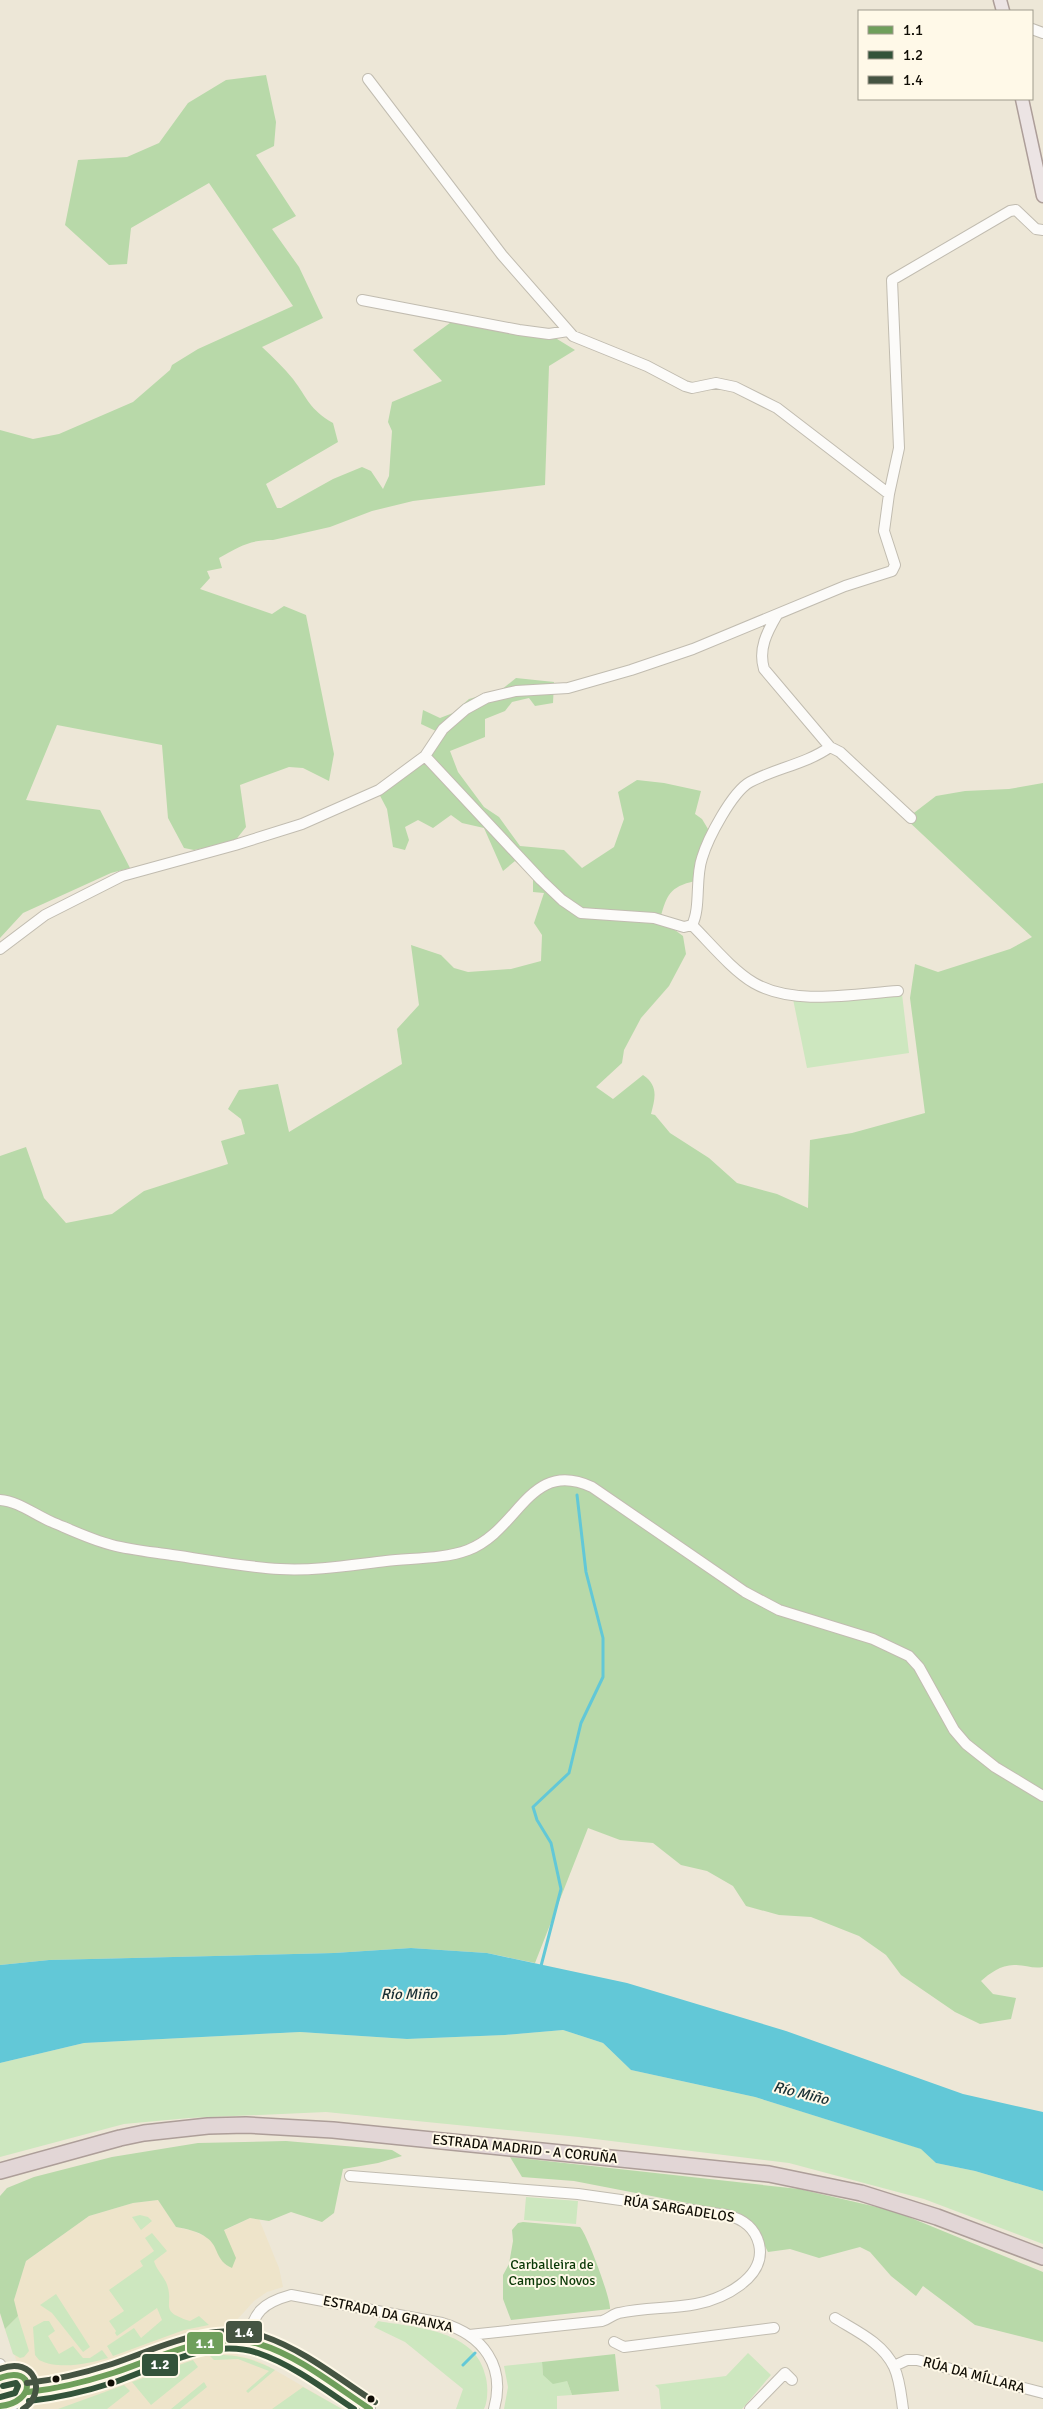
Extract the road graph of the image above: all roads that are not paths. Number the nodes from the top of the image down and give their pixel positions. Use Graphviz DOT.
graph roads {
  1 [pos="368,79"];
  2 [pos="1022,100"];
  3 [pos="1043,196"];
  4 [pos="1043,230"];
  5 [pos="362,300"];
  6 [pos="568,331"];
  7 [pos="889,494"];
  8 [pos="777,615"];
  9 [pos="830,747"];
  10 [pos="425,756"];
  11 [pos="911,818"];
  12 [pos="692,925"];
  13 [pos="0,949"];
  14 [pos="898,991"];
  15 [pos="0,1500"];
  16 [pos="1043,1796"];
  17 [pos="0,2171"];
  18 [pos="350,2176"];
  19 [pos="1043,2258"];
  20 [pos="834,2318"];
  21 [pos="774,2328"];
  22 [pos="469,2335"];
  23 [pos="247,2341"];
  24 [pos="614,2342"];
  25 [pos="0,2364"];
  26 [pos="894,2366"];
  27 [pos="3,2376"];
  28 [pos="792,2380"];
  29 [pos="28,2392"];
  30 [pos="1043,2394"];
  31 [pos="0,2406"];
  32 [pos="370,2409"];
  33 [pos="494,2409"];
  34 [pos="750,2409"];
  35 [pos="904,2409"];
  1 -- 6 [label="street"];
  2 -- 3 [label="main road"];
  4 -- 7 [label="street"];
  5 -- 6 [label="street"];
  6 -- 7 [label="street"];
  7 -- 8 [label="street"];
  8 -- 9 [label="street"];
  8 -- 10 [label="street"];
  9 -- 11 [label="street"];
  9 -- 12 [label="street"];
  10 -- 12 [label="street"];
  10 -- 13 [label="street"];
  12 -- 14 [label="street"];
  15 -- 16 [label="street"];
  17 -- 19 [label="highway, ESTRADA MADRID - A CORUÑA"];
  18 -- 22 [label="street, RÚA SARGADELOS"];
  20 -- 26 [label="street"];
  21 -- 24 [label="street"];
  22 -- 23 [label="street, ESTRADA DA GRANXA"];
  22 -- 33 [label="street, ESTRADA DA GRANXA"];
  23 -- 29 [label="street"];
  23 -- 32 [label="street"];
  25 -- 27 [label="street"];
  26 -- 30 [label="street, RÚA DA MÍLLARA"];
  26 -- 35 [label="street"];
  27 -- 29 [label="street"];
  28 -- 34 [label="street"];
  29 -- 31 [label="street"];
}
